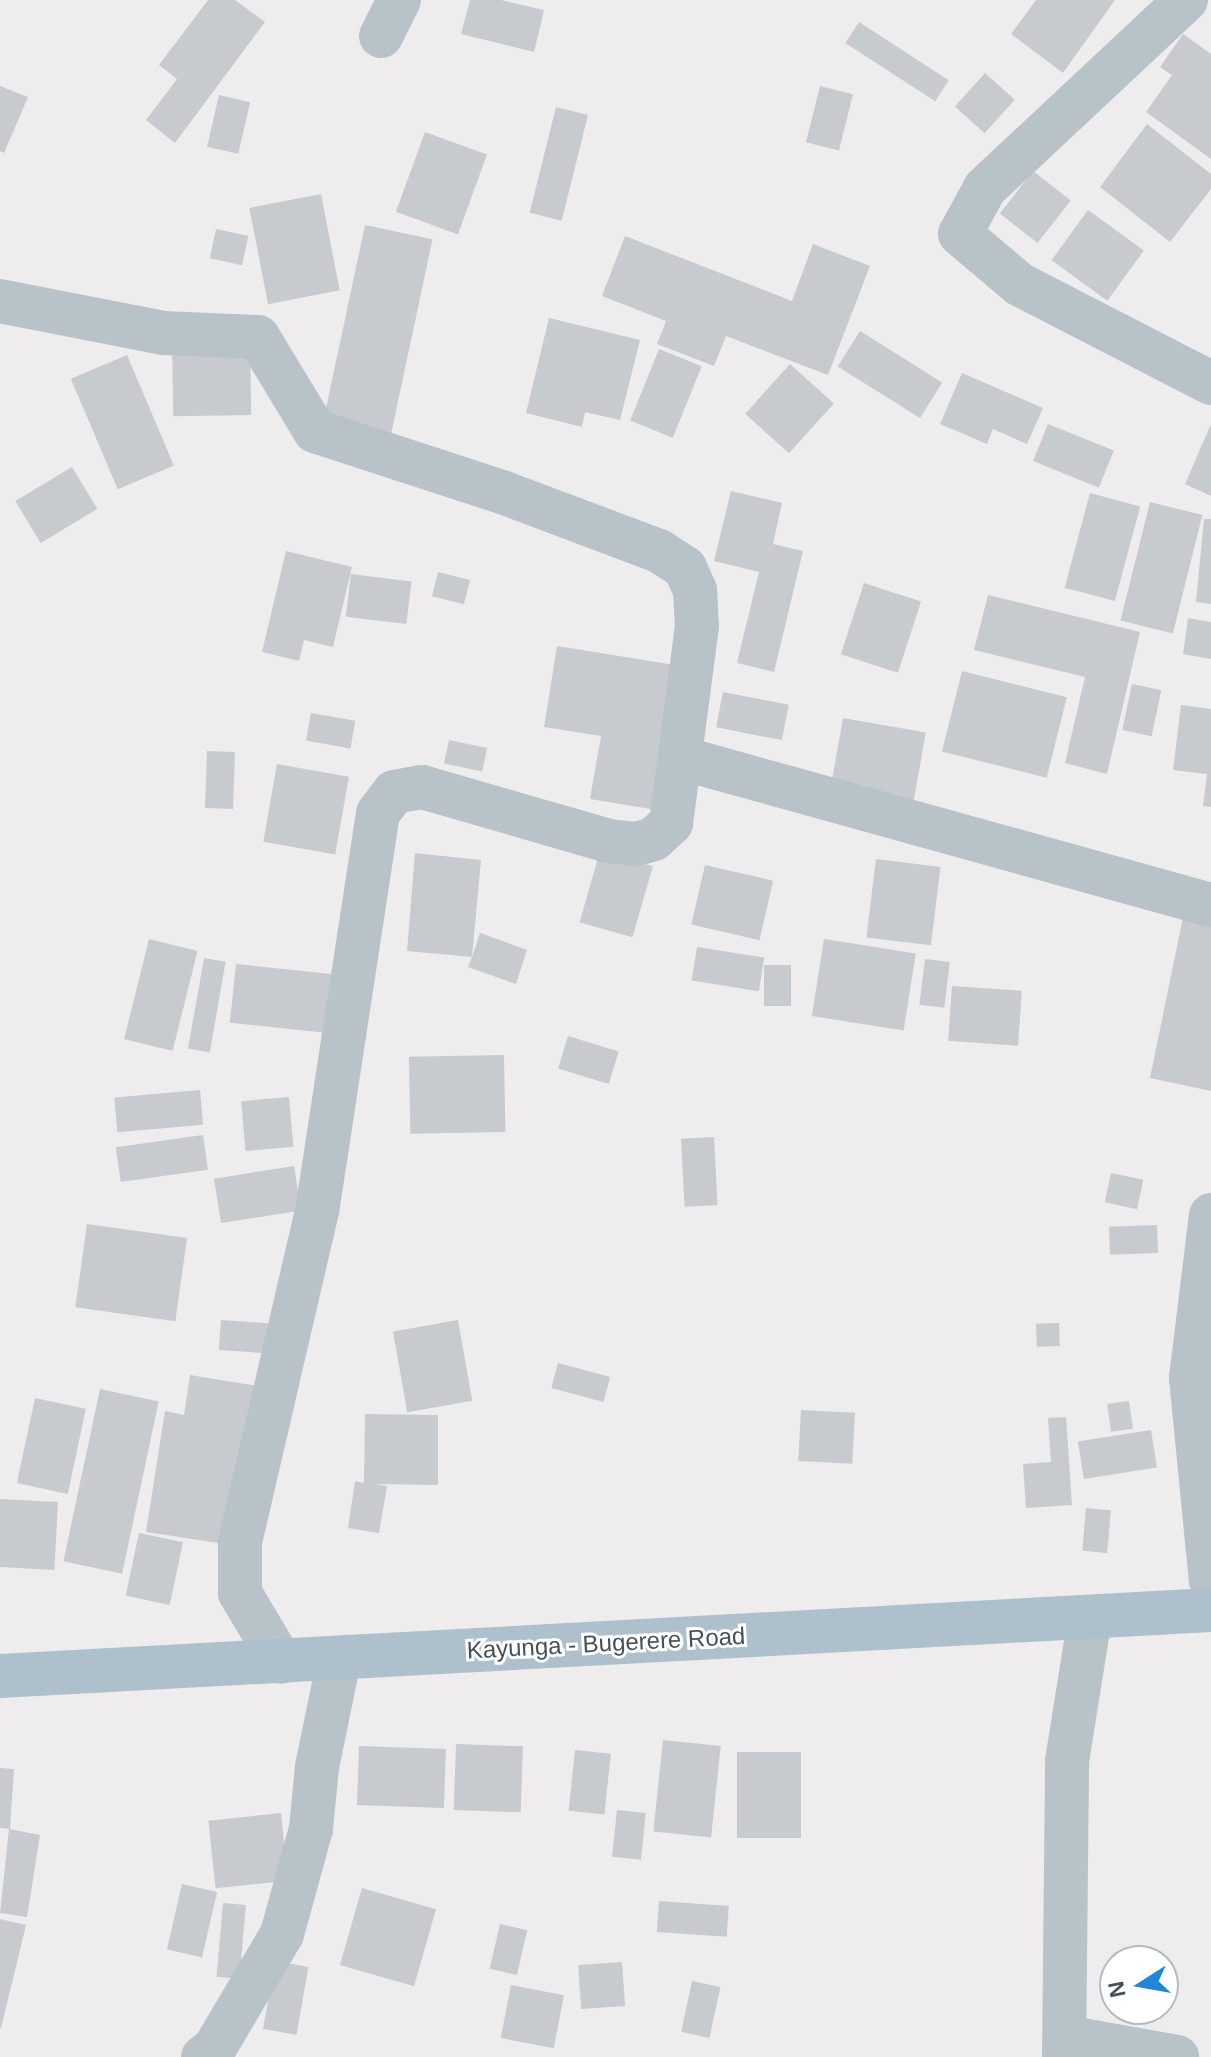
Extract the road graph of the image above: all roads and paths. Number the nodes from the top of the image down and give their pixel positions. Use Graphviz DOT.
graph roads {
  1 [pos="1186,0"];
  2 [pos="0,301"];
  3 [pos="1211,383"];
  4 [pos="681,758"];
  5 [pos="1211,905"];
  6 [pos="1211,1215"];
  7 [pos="1211,1581"];
  8 [pos="1211,1610"];
  9 [pos="1090,1618"];
  10 [pos="339,1660"];
  11 [pos="281,1662"];
  12 [pos="0,1676"];
  13 [pos="1064,2047"];
  14 [pos="203,2057"];
  15 [pos="1177,2057"];
  1 -- 3 [label="street"];
  2 -- 4 [label="street"];
  4 -- 5 [label="street"];
  4 -- 11 [label="street"];
  6 -- 7 [label="street"];
  8 -- 9 [label="main road, Kayunga - Bugerere Road"];
  9 -- 10 [label="main road, Kayunga - Bugerere Road"];
  9 -- 13 [label="street"];
  10 -- 11 [label="main road, Kayunga - Bugerere Road"];
  10 -- 14 [label="street"];
  11 -- 12 [label="main road, Kayunga - Bugerere Road"];
  13 -- 15 [label="street"];
}
